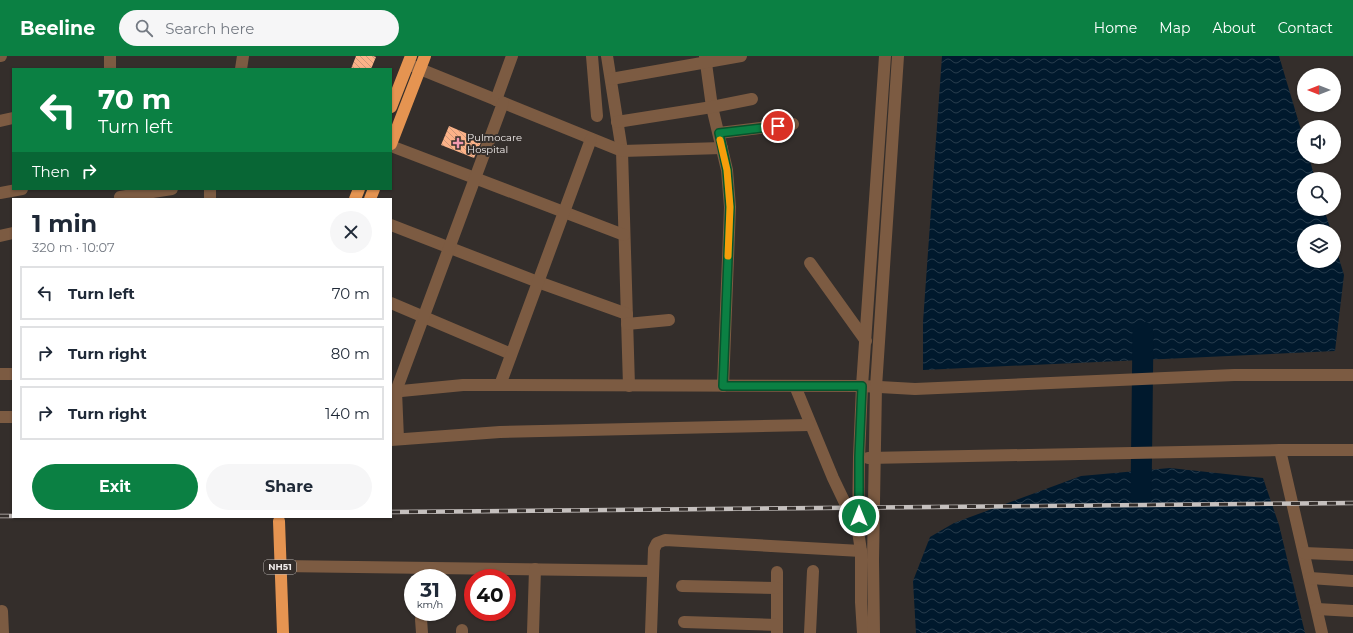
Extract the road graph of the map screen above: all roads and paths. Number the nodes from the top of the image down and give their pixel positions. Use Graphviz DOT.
graph roads {
  1 [pos="110,56"];
  2 [pos="243,56"];
  3 [pos="424,56"];
  4 [pos="512,56"];
  5 [pos="592,56"];
  6 [pos="607,56"];
  7 [pos="741,56"];
  8 [pos="885,56"];
  9 [pos="898,56"];
  10 [pos="705,59"];
  11 [pos="409,60"];
  12 [pos="110,68"];
  13 [pos="241,68"];
  14 [pos="420,69"];
  15 [pos="611,79"];
  16 [pos="752,99"];
  17 [pos="499,101"];
  18 [pos="392,103"];
  19 [pos="712,107"];
  20 [pos="881,107"];
  21 [pos="895,108"];
  22 [pos="596,116"];
  23 [pos="12,118"];
  24 [pos="0,121"];
  25 [pos="617,122"];
  26 [pos="793,124"];
  27 [pos="719,133"];
  28 [pos="591,139"];
  29 [pos="392,142"];
  30 [pos="392,145"];
  31 [pos="722,148"];
  32 [pos="622,151"];
  33 [pos="475,178"];
  34 [pos="18,190"];
  35 [pos="163,190"];
  36 [pos="0,193"];
  37 [pos="119,195"];
  38 [pos="564,212"];
  39 [pos="392,225"];
  40 [pos="12,233"];
  41 [pos="624,235"];
  42 [pos="0,236"];
  43 [pos="449,248"];
  44 [pos="810,263"];
  45 [pos="538,282"];
  46 [pos="392,303"];
  47 [pos="424,317"];
  48 [pos="627,319"];
  49 [pos="669,320"];
  50 [pos="866,341"];
  51 [pos="511,354"];
  52 [pos="0,374"];
  53 [pos="12,374"];
  54 [pos="1353,375"];
  55 [pos="500,385"];
  56 [pos="629,386"];
  57 [pos="723,386"];
  58 [pos="794,386"];
  59 [pos="862,386"];
  60 [pos="876,387"];
  61 [pos="394,392"];
  62 [pos="0,417"];
  63 [pos="12,417"];
  64 [pos="809,425"];
  65 [pos="395,439"];
  66 [pos="1280,450"];
  67 [pos="1353,450"];
  68 [pos="859,457"];
  69 [pos="875,458"];
  70 [pos="279,521"];
  71 [pos="858,531"];
  72 [pos="861,551"];
  73 [pos="1304,553"];
  74 [pos="1353,555"];
  75 [pos="873,560"];
  76 [pos="280,566"];
  77 [pos="535,569"];
  78 [pos="652,571"];
  79 [pos="813,571"];
  80 [pos="777,572"];
  81 [pos="1310,578"];
  82 [pos="1353,581"];
  83 [pos="682,586"];
  84 [pos="777,588"];
  85 [pos="1317,609"];
  86 [pos="1353,610"];
  87 [pos="2,611"];
  88 [pos="421,621"];
  89 [pos="684,622"];
  90 [pos="777,629"];
  91 [pos="3,633"];
  92 [pos="282,633"];
  93 [pos="422,633"];
  94 [pos="533,633"];
  95 [pos="650,633"];
  96 [pos="810,633"];
  97 [pos="862,633"];
  98 [pos="874,633"];
  99 [pos="1322,633"];
  1 -- 12 [label="street"];
  2 -- 13 [label="street"];
  3 -- 14 [label="highway"];
  4 -- 17 [label="street"];
  5 -- 22 [label="street"];
  6 -- 15 [label="street"];
  7 -- 10 [label="street"];
  8 -- 20 [label="street"];
  9 -- 21 [label="street"];
  10 -- 15 [label="street"];
  10 -- 19 [label="street"];
  11 -- 14 [label="street"];
  11 -- 18 [label="highway"];
  14 -- 17 [label="street"];
  14 -- 29 [label="highway"];
  15 -- 25 [label="street"];
  16 -- 19 [label="street"];
  17 -- 28 [label="street"];
  17 -- 33 [label="street"];
  19 -- 25 [label="street"];
  19 -- 27 [label="street"];
  20 -- 21 [label="street"];
  20 -- 50 [label="street"];
  21 -- 60 [label="street"];
  23 -- 24 [label="street"];
  25 -- 32 [label="street"];
  26 -- 27 [label="street"];
  27 -- 31 [label="street"];
  28 -- 32 [label="street"];
  28 -- 38 [label="street"];
  30 -- 33 [label="street"];
  31 -- 32 [label="street"];
  31 -- 57 [label="street"];
  32 -- 41 [label="street"];
  33 -- 38 [label="street"];
  33 -- 43 [label="street"];
  34 -- 36 [label="street"];
  35 -- 37 [label="street"];
  38 -- 41 [label="street"];
  38 -- 45 [label="street"];
  39 -- 43 [label="street"];
  40 -- 42 [label="street"];
  41 -- 48 [label="street"];
  43 -- 45 [label="street"];
  43 -- 47 [label="street"];
  44 -- 50 [label="street"];
  45 -- 48 [label="street"];
  45 -- 51 [label="street"];
  46 -- 47 [label="street"];
  47 -- 51 [label="street"];
  47 -- 61 [label="street"];
  48 -- 49 [label="street"];
  48 -- 56 [label="street"];
  50 -- 59 [label="street"];
  51 -- 55 [label="street"];
  52 -- 53 [label="street"];
  54 -- 60 [label="street"];
  55 -- 56 [label="street"];
  55 -- 61 [label="street"];
  56 -- 57 [label="street"];
  57 -- 58 [label="street"];
  58 -- 59 [label="street"];
  58 -- 64 [label="street"];
  59 -- 60 [label="street"];
  59 -- 68 [label="street"];
  60 -- 69 [label="street"];
  61 -- 65 [label="street"];
  62 -- 63 [label="street"];
  64 -- 65 [label="street"];
  64 -- 71 [label="street"];
  66 -- 67 [label="street"];
  66 -- 69 [label="street"];
  66 -- 73 [label="street"];
  68 -- 69 [label="street"];
  68 -- 71 [label="street"];
  69 -- 75 [label="street"];
  70 -- 76 [label="highway, NH51"];
  71 -- 72 [label="street"];
  71 -- 75 [label="street"];
  72 -- 78 [label="street"];
  72 -- 97 [label="street"];
  73 -- 74 [label="street"];
  73 -- 81 [label="street"];
  75 -- 98 [label="street"];
  76 -- 77 [label="street"];
  76 -- 92 [label="highway, NH51"];
  77 -- 78 [label="street"];
  77 -- 94 [label="street"];
  78 -- 95 [label="street"];
  79 -- 96 [label="street"];
  80 -- 84 [label="street"];
  81 -- 82 [label="street"];
  81 -- 85 [label="street"];
  83 -- 84 [label="street"];
  84 -- 90 [label="street"];
  85 -- 86 [label="street"];
  85 -- 99 [label="street"];
  87 -- 91 [label="street"];
  88 -- 93 [label="street"];
  89 -- 90 [label="street"];
}
